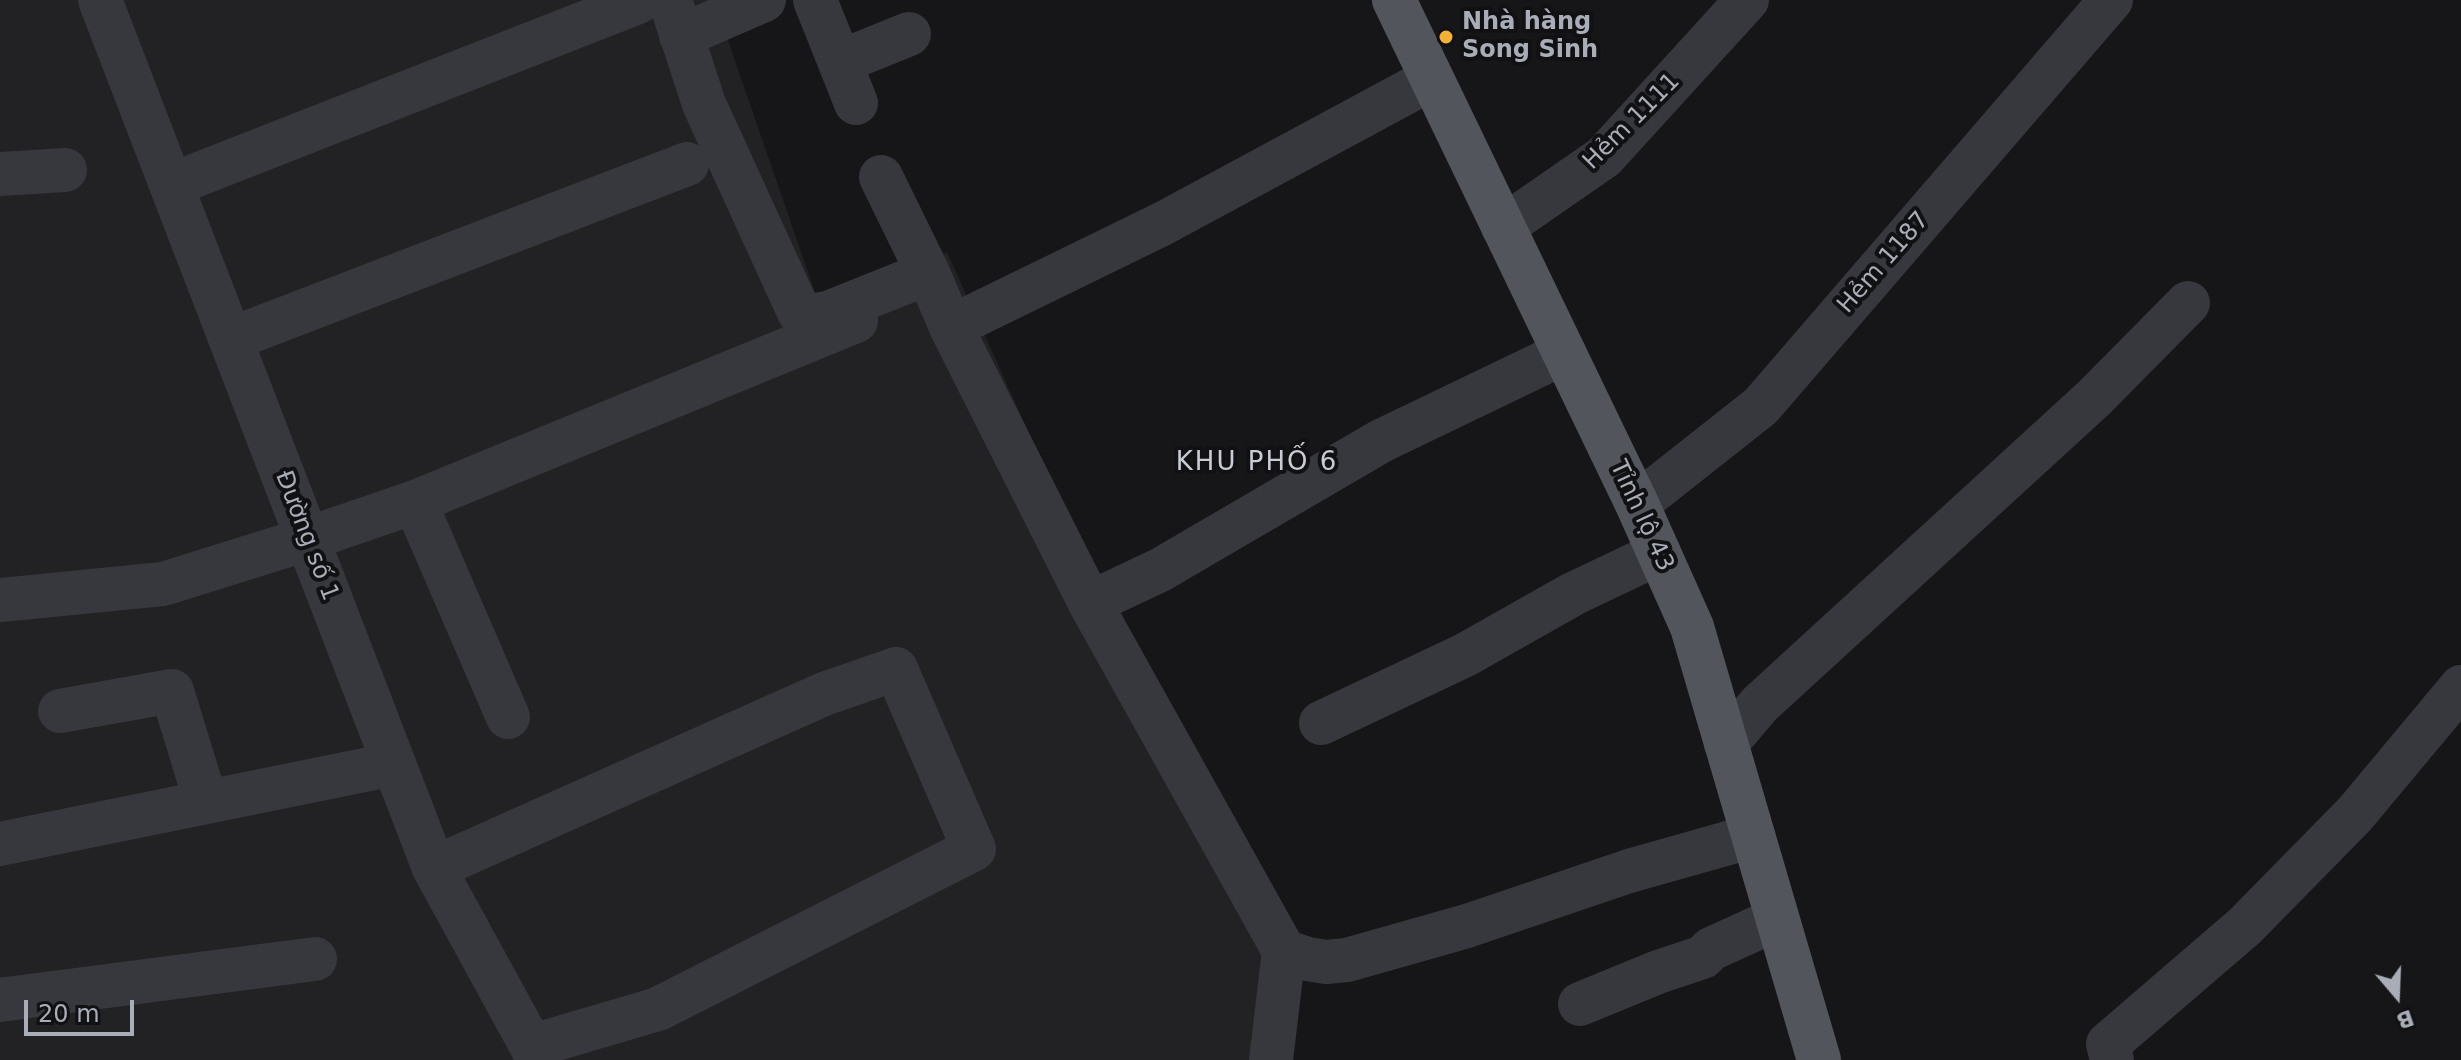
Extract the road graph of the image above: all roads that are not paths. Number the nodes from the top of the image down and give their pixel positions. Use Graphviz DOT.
graph roads {
  1 [pos="100,0"];
  2 [pos="764,0"];
  3 [pos="815,0"];
  4 [pos="1747,0"];
  5 [pos="2110,0"];
  6 [pos="1402,5"];
  7 [pos="663,13"];
  8 [pos="909,34"];
  9 [pos="840,62"];
  10 [pos="1431,79"];
  11 [pos="856,103"];
  12 [pos="687,164"];
  13 [pos="65,170"];
  14 [pos="0,174"];
  15 [pos="881,177"];
  16 [pos="171,185"];
  17 [pos="1503,227"];
  18 [pos="916,287"];
  19 [pos="2188,303"];
  20 [pos="951,327"];
  21 [pos="231,339"];
  22 [pos="1564,353"];
  23 [pos="415,502"];
  24 [pos="1637,504"];
  25 [pos="307,539"];
  26 [pos="1659,553"];
  27 [pos="0,600"];
  28 [pos="1090,603"];
  29 [pos="2461,687"];
  30 [pos="60,711"];
  31 [pos="508,717"];
  32 [pos="1321,723"];
  33 [pos="1726,744"];
  34 [pos="394,764"];
  35 [pos="206,802"];
  36 [pos="1753,836"];
  37 [pos="0,844"];
  38 [pos="434,868"];
  39 [pos="1777,919"];
  40 [pos="1284,951"];
  41 [pos="315,959"];
  42 [pos="0,1000"];
  43 [pos="1580,1004"];
  44 [pos="535,1053"];
  45 [pos="1271,1060"];
  46 [pos="1819,1060"];
  47 [pos="2112,1060"];
  1 -- 16 [label="street, Đường số 1"];
  2 -- 7 [label="street"];
  3 -- 9 [label="street"];
  4 -- 17 [label="street, Hẻm 1111"];
  5 -- 24 [label="street, Hẻm 1187"];
  6 -- 10 [label="main road, Tỉnh lộ 43"];
  7 -- 16 [label="street"];
  7 -- 18 [label="street"];
  8 -- 9 [label="street"];
  9 -- 11 [label="street"];
  10 -- 17 [label="main road, Tỉnh lộ 43"];
  10 -- 20 [label="street"];
  12 -- 21 [label="street"];
  13 -- 14 [label="street"];
  15 -- 18 [label="street"];
  16 -- 21 [label="street, Đường số 1"];
  17 -- 22 [label="main road, Tỉnh lộ 43"];
  18 -- 20 [label="street"];
  18 -- 23 [label="street"];
  19 -- 33 [label="street"];
  20 -- 28 [label="street"];
  21 -- 25 [label="street, Đường số 1"];
  22 -- 24 [label="main road, Tỉnh lộ 43"];
  22 -- 28 [label="street"];
  23 -- 25 [label="street"];
  23 -- 31 [label="street"];
  24 -- 26 [label="main road, Tỉnh lộ 43"];
  25 -- 27 [label="street"];
  25 -- 34 [label="street, Đường số 1"];
  26 -- 32 [label="street"];
  26 -- 33 [label="main road, Tỉnh lộ 43"];
  28 -- 40 [label="street"];
  29 -- 47 [label="street"];
  30 -- 35 [label="street"];
  33 -- 36 [label="main road, Tỉnh lộ 43"];
  34 -- 35 [label="street"];
  34 -- 38 [label="street, Đường số 1"];
  35 -- 37 [label="street"];
  36 -- 39 [label="main road, Tỉnh lộ 43"];
  36 -- 40 [label="street"];
  38 -- 44 [label="street, Đường số 1"];
  38 -- 44 [label="street"];
  39 -- 43 [label="street"];
  39 -- 46 [label="main road, Tỉnh lộ 43"];
  40 -- 45 [label="street"];
  41 -- 42 [label="street"];
}
